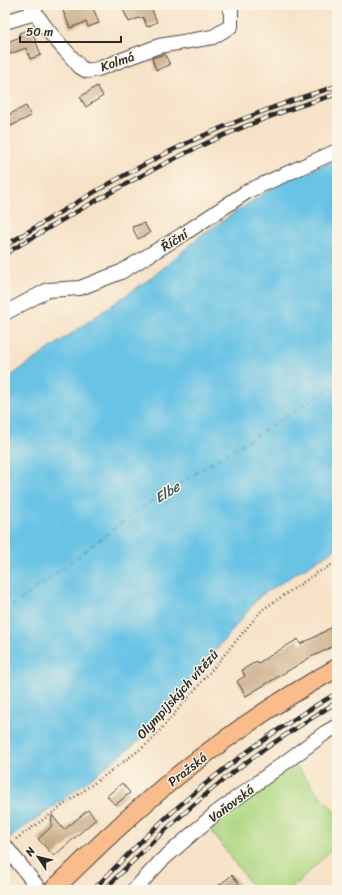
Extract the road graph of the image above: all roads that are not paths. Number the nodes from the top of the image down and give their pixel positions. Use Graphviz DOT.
graph roads {
  1 [pos="229,5"];
  2 [pos="33,9"];
  3 [pos="5,22"];
  4 [pos="337,152"];
  5 [pos="5,313"];
  6 [pos="337,668"];
  7 [pos="337,726"];
  8 [pos="6,847"];
  9 [pos="51,890"];
  10 [pos="134,890"];
  1 -- 2 [label="street, Kolmá"];
  2 -- 3 [label="street"];
  4 -- 5 [label="street, Říční"];
  6 -- 9 [label="main road, Pražská"];
  7 -- 10 [label="street, Vaňovská"];
  8 -- 9 [label="street"];
}
